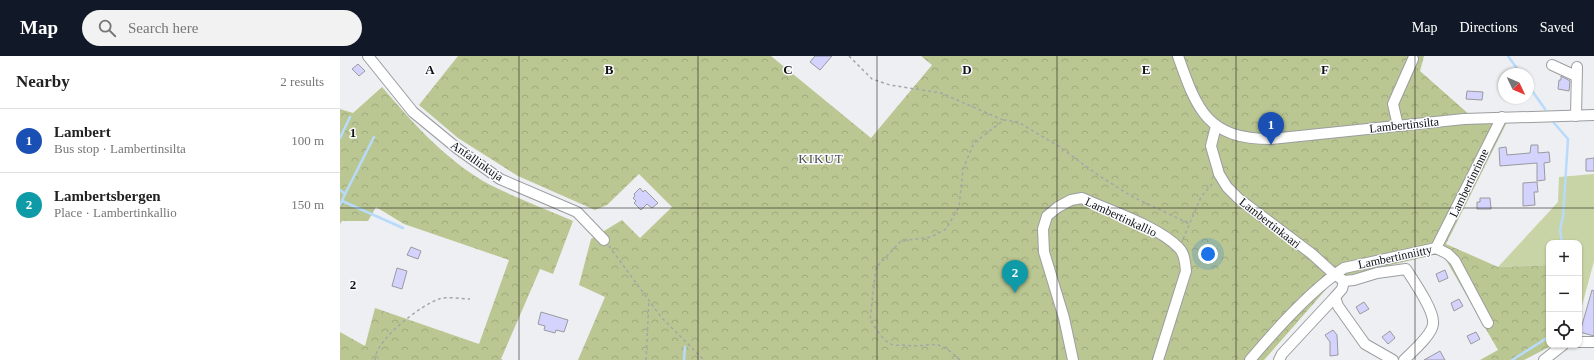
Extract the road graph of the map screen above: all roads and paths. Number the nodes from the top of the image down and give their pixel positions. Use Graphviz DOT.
graph roads {
  1 [pos="368,56"];
  2 [pos="850,56"];
  3 [pos="1178,56"];
  4 [pos="1413,59"];
  5 [pos="1552,66"];
  6 [pos="1594,115"];
  7 [pos="1576,116"];
  8 [pos="1502,117"];
  9 [pos="1004,120"];
  10 [pos="1216,126"];
  11 [pos="1398,126"];
  12 [pos="1219,174"];
  13 [pos="1190,224"];
  14 [pos="604,240"];
  15 [pos="1179,248"];
  16 [pos="1436,248"];
  17 [pos="1336,273"];
  18 [pos="1344,281"];
  19 [pos="1335,297"];
  20 [pos="470,300"];
  21 [pos="649,300"];
  22 [pos="1488,323"];
  23 [pos="1582,342"];
  24 [pos="1594,342"];
  25 [pos="1559,348"];
  26 [pos="375,360"];
  27 [pos="646,360"];
  28 [pos="704,360"];
  29 [pos="960,360"];
  30 [pos="1073,360"];
  31 [pos="1158,360"];
  32 [pos="1250,360"];
  33 [pos="1279,360"];
  34 [pos="1393,360"];
  35 [pos="1404,360"];
  36 [pos="1544,360"];
  1 -- 14 [label="street, Anfallinkuja"];
  2 -- 9 [label="path"];
  3 -- 10 [label="street"];
  4 -- 11 [label="street"];
  5 -- 7 [label="street"];
  6 -- 7 [label="street, Lambertinsilta"];
  7 -- 8 [label="street, Lambertinsilta"];
  8 -- 11 [label="street, Lambertinsilta"];
  8 -- 16 [label="street, Lambertinrinne"];
  9 -- 13 [label="path"];
  9 -- 29 [label="path"];
  10 -- 11 [label="street, Lambertinsilta"];
  10 -- 12 [label="street, Lambertinkaari"];
  12 -- 13 [label="path"];
  12 -- 17 [label="street, Lambertinkaari"];
  13 -- 15 [label="path"];
  14 -- 21 [label="path"];
  15 -- 30 [label="street, Lambertinkallio"];
  15 -- 31 [label="street"];
  16 -- 17 [label="street, Lambertinniitty"];
  16 -- 22 [label="street, Lambertinniitty"];
  17 -- 18 [label="street, Lambertinkaari"];
  17 -- 32 [label="street"];
  18 -- 19 [label="street"];
  18 -- 35 [label="street"];
  19 -- 33 [label="street"];
  19 -- 34 [label="street"];
  20 -- 26 [label="path"];
  21 -- 27 [label="path"];
  21 -- 28 [label="path"];
  23 -- 24 [label="street"];
  25 -- 36 [label="street"];
}
